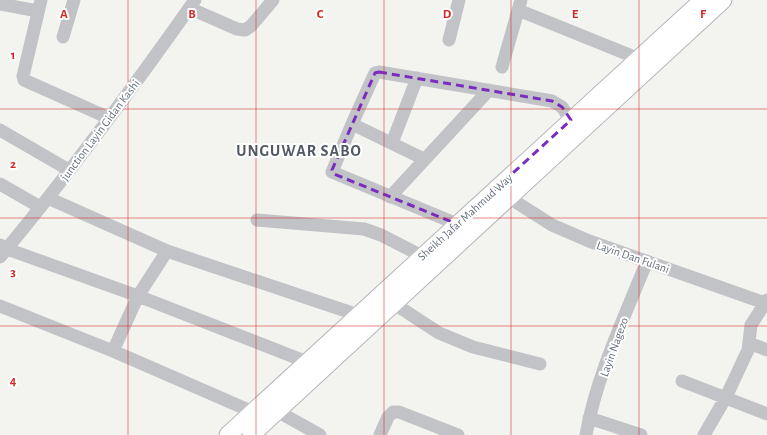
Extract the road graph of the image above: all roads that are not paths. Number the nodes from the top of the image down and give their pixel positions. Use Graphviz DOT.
graph roads {
  1 [pos="74,0"];
  2 [pos="273,0"];
  3 [pos="459,0"];
  4 [pos="703,0"];
  5 [pos="723,0"];
  6 [pos="0,4"];
  7 [pos="192,4"];
  8 [pos="519,5"];
  9 [pos="39,6"];
  10 [pos="63,37"];
  11 [pos="449,40"];
  12 [pos="637,58"];
  13 [pos="502,67"];
  14 [pos="417,78"];
  15 [pos="489,90"];
  16 [pos="109,118"];
  17 [pos="571,120"];
  18 [pos="352,124"];
  19 [pos="0,130"];
  20 [pos="392,143"];
  21 [pos="424,159"];
  22 [pos="69,170"];
  23 [pos="0,184"];
  24 [pos="390,197"];
  25 [pos="508,197"];
  26 [pos="44,202"];
  27 [pos="257,220"];
  28 [pos="457,224"];
  29 [pos="2,250"];
  30 [pos="167,251"];
  31 [pos="422,256"];
  32 [pos="647,261"];
  33 [pos="138,296"];
  34 [pos="766,301"];
  35 [pos="393,303"];
  36 [pos="0,306"];
  37 [pos="358,315"];
  38 [pos="749,343"];
  39 [pos="767,350"];
  40 [pos="113,351"];
  41 [pos="307,362"];
  42 [pos="540,364"];
  43 [pos="682,381"];
  44 [pos="726,397"];
  45 [pos="276,411"];
  46 [pos="253,412"];
  47 [pos="767,414"];
  48 [pos="589,418"];
  49 [pos="228,435"];
  50 [pos="251,435"];
  51 [pos="320,435"];
  52 [pos="380,435"];
  53 [pos="458,435"];
  54 [pos="586,435"];
  55 [pos="641,435"];
  56 [pos="704,435"];
  1 -- 10 [label="street"];
  2 -- 7 [label="street"];
  3 -- 11 [label="street"];
  4 -- 12 [label="main road, Sheikh Jafar Mahmud Way"];
  5 -- 25 [label="main road, Sheikh Jafar Mahmud Way"];
  6 -- 9 [label="street"];
  7 -- 16 [label="street, junction Layin Gidan Kashi"];
  8 -- 12 [label="street"];
  8 -- 13 [label="street"];
  9 -- 16 [label="street"];
  12 -- 17 [label="main road, Sheikh Jafar Mahmud Way"];
  14 -- 15 [label="street"];
  14 -- 18 [label="street"];
  14 -- 20 [label="street"];
  15 -- 17 [label="street"];
  15 -- 21 [label="street"];
  16 -- 22 [label="street, junction Layin Gidan Kashi"];
  17 -- 28 [label="main road, Sheikh Jafar Mahmud Way"];
  18 -- 20 [label="street"];
  18 -- 24 [label="street"];
  19 -- 22 [label="street"];
  20 -- 21 [label="street"];
  21 -- 24 [label="street"];
  22 -- 26 [label="street, junction Layin Gidan Kashi"];
  23 -- 26 [label="street"];
  24 -- 28 [label="street"];
  25 -- 32 [label="street, Layin Dan Fulani"];
  25 -- 35 [label="main road, Sheikh Jafar Mahmud Way"];
  26 -- 29 [label="street, junction Layin Gidan Kashi"];
  26 -- 30 [label="street"];
  27 -- 31 [label="street"];
  28 -- 31 [label="main road, Sheikh Jafar Mahmud Way"];
  29 -- 33 [label="street"];
  30 -- 33 [label="street"];
  30 -- 37 [label="street"];
  31 -- 37 [label="main road, Sheikh Jafar Mahmud Way"];
  32 -- 34 [label="street, Layin Dan Fulani"];
  32 -- 48 [label="street, Layin Nagezo"];
  33 -- 40 [label="street"];
  33 -- 41 [label="street"];
  34 -- 38 [label="street, Layin Dan Fulani"];
  35 -- 42 [label="street"];
  35 -- 45 [label="main road, Sheikh Jafar Mahmud Way"];
  36 -- 40 [label="street"];
  37 -- 41 [label="main road, Sheikh Jafar Mahmud Way"];
  38 -- 39 [label="street"];
  38 -- 44 [label="street, Layin Dan Fulani"];
  40 -- 46 [label="street"];
  41 -- 46 [label="main road, Sheikh Jafar Mahmud Way"];
  43 -- 44 [label="street"];
  44 -- 47 [label="street"];
  44 -- 56 [label="street, Layin Dan Fulani"];
  45 -- 50 [label="main road, Sheikh Jafar Mahmud Way"];
  45 -- 51 [label="street"];
  46 -- 49 [label="main road, Sheikh Jafar Mahmud Way"];
  48 -- 54 [label="street, Layin Nagezo"];
  48 -- 55 [label="street"];
  52 -- 53 [label="street"];
}
